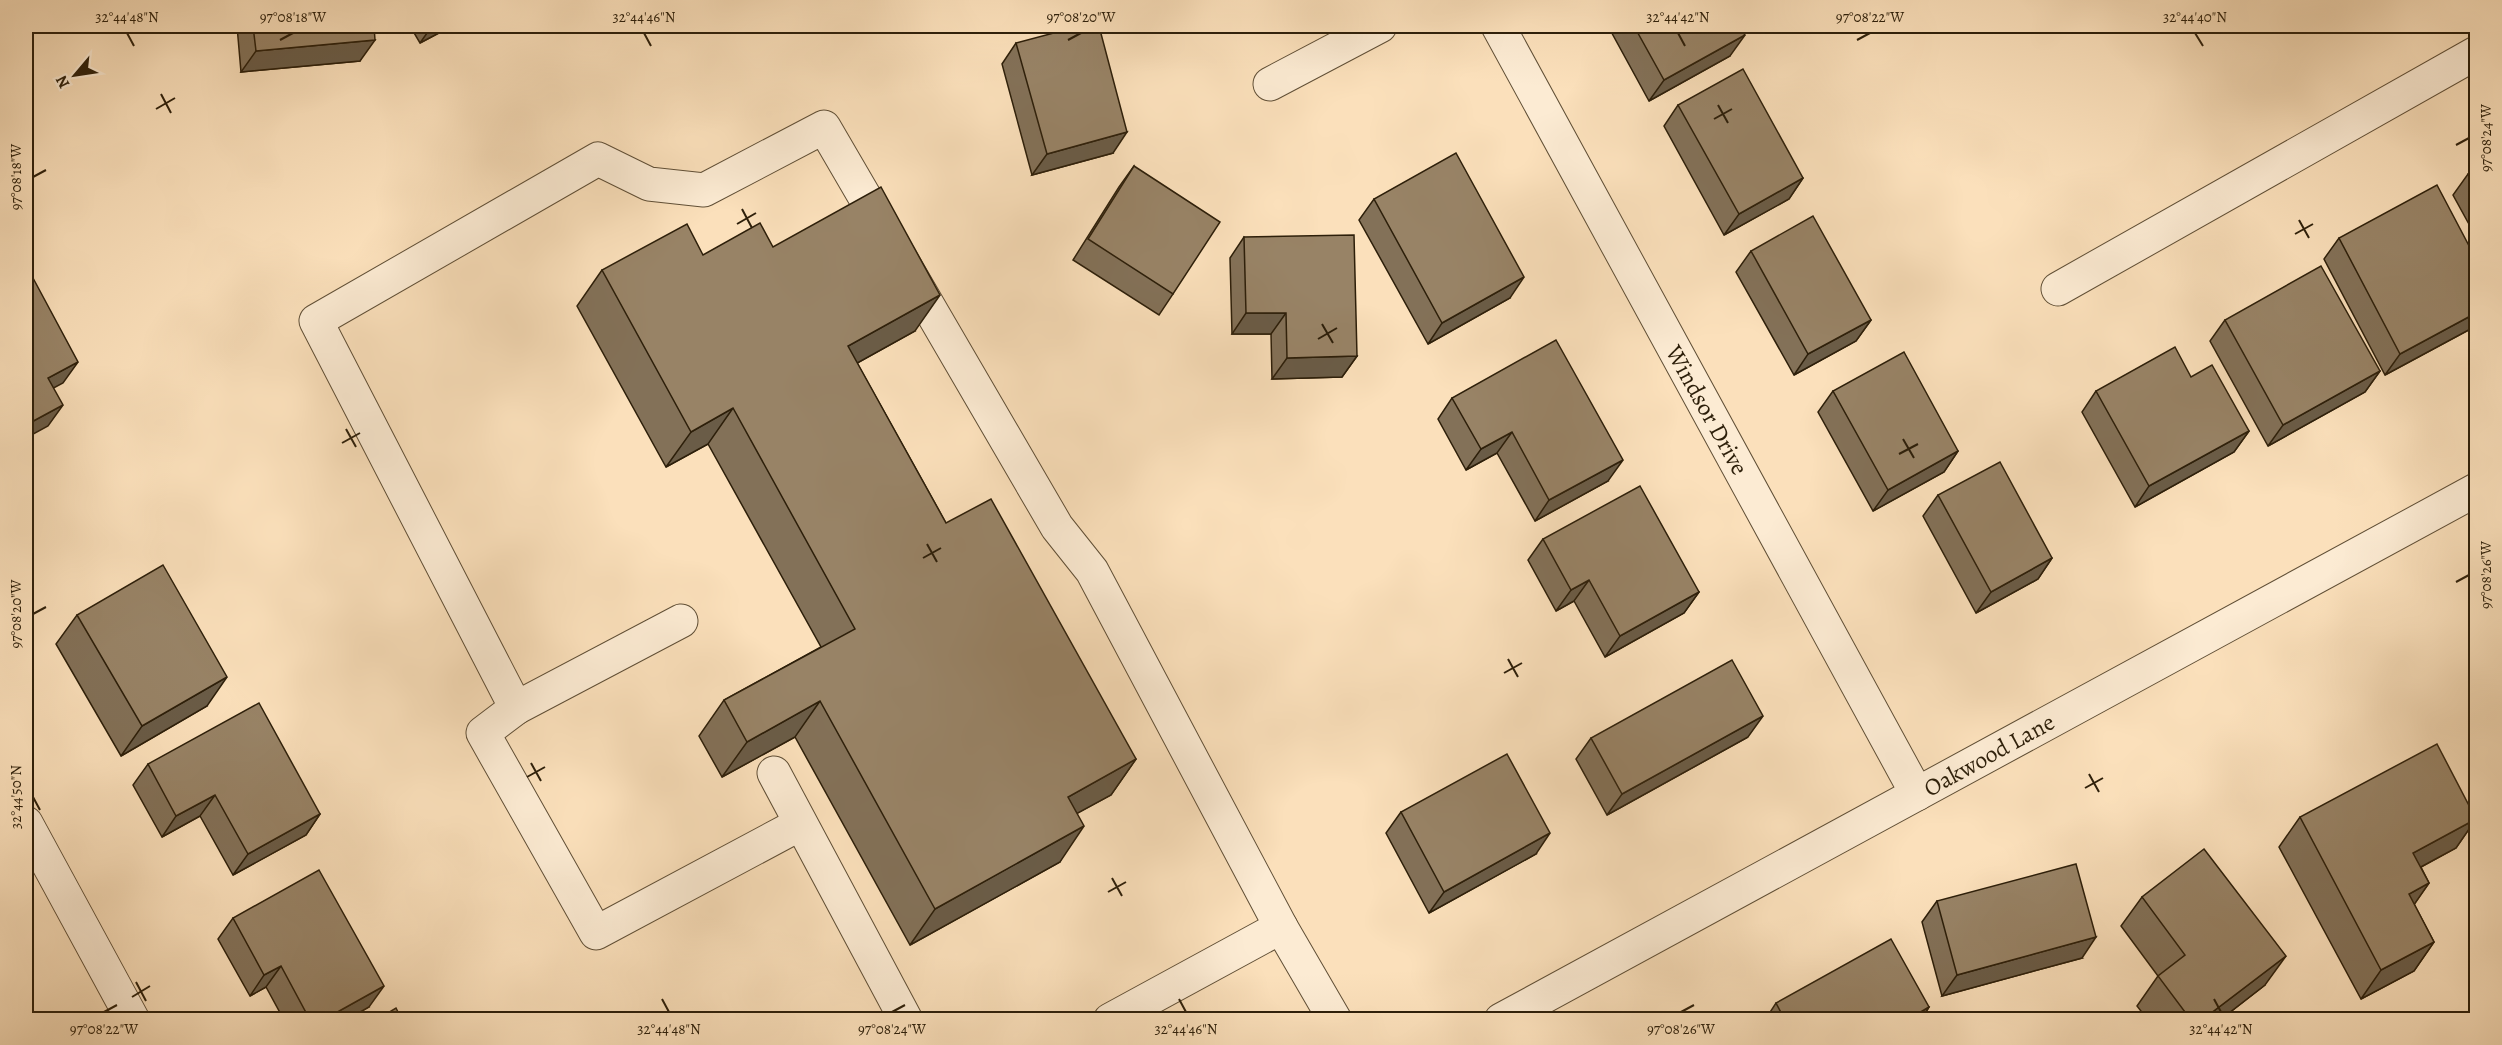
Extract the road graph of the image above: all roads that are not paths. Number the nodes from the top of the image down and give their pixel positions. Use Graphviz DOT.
graph roads {
  1 [pos="1380,26"];
  2 [pos="1498,26"];
  3 [pos="2476,53"];
  4 [pos="1270,84"];
  5 [pos="2058,289"];
  6 [pos="2476,490"];
  7 [pos="681,621"];
  8 [pos="516,708"];
  9 [pos="774,773"];
  10 [pos="1917,794"];
  11 [pos="26,823"];
  12 [pos="800,824"];
  13 [pos="1281,927"];
  14 [pos="133,1020"];
  15 [pos="906,1020"];
  16 [pos="1110,1020"];
  17 [pos="1335,1020"];
  18 [pos="1501,1020"];
  1 -- 4 [label="street"];
  2 -- 10 [label="street, Windsor Drive"];
  3 -- 5 [label="street"];
  6 -- 10 [label="street, Oakwood Lane"];
  7 -- 8 [label="street"];
  8 -- 12 [label="street"];
  8 -- 13 [label="street"];
  9 -- 12 [label="street"];
  10 -- 18 [label="street, Oakwood Lane"];
  11 -- 14 [label="street"];
  12 -- 15 [label="street"];
  13 -- 16 [label="street"];
  13 -- 17 [label="street"];
}
